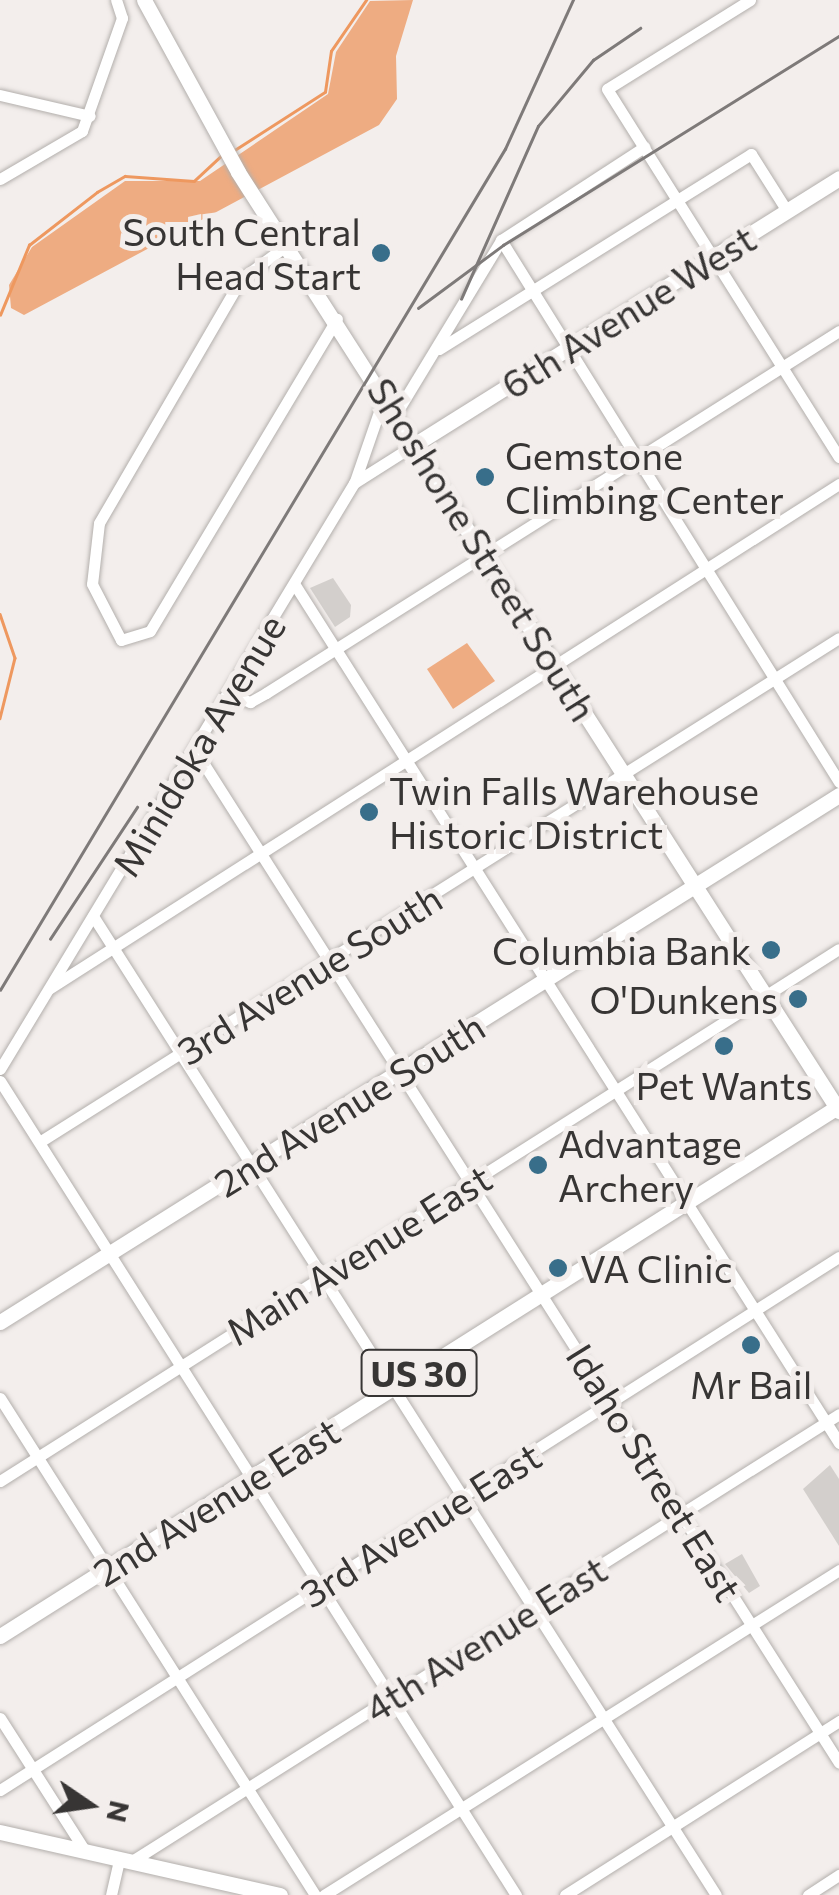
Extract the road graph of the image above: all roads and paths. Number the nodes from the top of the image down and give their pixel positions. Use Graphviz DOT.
graph roads {
  1 [pos="116,0"];
  2 [pos="144,0"];
  3 [pos="750,0"];
  4 [pos="0,95"];
  5 [pos="90,116"];
  6 [pos="644,148"];
  7 [pos="0,178"];
  8 [pos="839,178"];
  9 [pos="677,200"];
  10 [pos="787,211"];
  11 [pos="500,240"];
  12 [pos="286,242"];
  13 [pos="713,257"];
  14 [pos="532,291"];
  15 [pos="337,319"];
  16 [pos="839,331"];
  17 [pos="568,348"];
  18 [pos="439,349"];
  19 [pos="782,366"];
  20 [pos="384,391"];
  21 [pos="397,412"];
  22 [pos="416,443"];
  23 [pos="839,457"];
  24 [pos="637,458"];
  25 [pos="354,484"];
  26 [pos="839,484"];
  27 [pos="486,553"];
  28 [pos="706,569"];
  29 [pos="295,585"];
  30 [pos="839,638"];
  31 [pos="336,649"];
  32 [pos="556,663"];
  33 [pos="774,678"];
  34 [pos="230,694"];
  35 [pos="195,750"];
  36 [pos="406,760"];
  37 [pos="626,773"];
  38 [pos="839,782"];
  39 [pos="839,795"];
  40 [pos="260,850"];
  41 [pos="475,869"];
  42 [pos="695,882"];
  43 [pos="93,916"];
  44 [pos="114,941"];
  45 [pos="839,950"];
  46 [pos="332,962"];
  47 [pos="546,980"];
  48 [pos="50,988"];
  49 [pos="767,996"];
  50 [pos="185,1053"];
  51 [pos="0,1069"];
  52 [pos="401,1070"];
  53 [pos="0,1081"];
  54 [pos="616,1091"];
  55 [pos="838,1108"];
  56 [pos="41,1141"];
  57 [pos="254,1163"];
  58 [pos="472,1181"];
  59 [pos="687,1202"];
  60 [pos="112,1254"];
  61 [pos="839,1258"];
  62 [pos="326,1274"];
  63 [pos="544,1294"];
  64 [pos="756,1311"];
  65 [pos="0,1322"];
  66 [pos="183,1364"];
  67 [pos="396,1387"];
  68 [pos="0,1398"];
  69 [pos="612,1402"];
  70 [pos="839,1414"];
  71 [pos="826,1423"];
  72 [pos="839,1444"];
  73 [pos="38,1457"];
  74 [pos="254,1477"];
  75 [pos="0,1481"];
  76 [pos="465,1495"];
  77 [pos="682,1514"];
  78 [pos="109,1570"];
  79 [pos="839,1570"];
  80 [pos="322,1586"];
  81 [pos="534,1607"];
  82 [pos="751,1624"];
  83 [pos="0,1636"];
  84 [pos="178,1678"];
  85 [pos="392,1697"];
  86 [pos="604,1717"];
  87 [pos="0,1718"];
  88 [pos="839,1721"];
  89 [pos="820,1732"];
  90 [pos="839,1762"];
  91 [pos="32,1771"];
  92 [pos="248,1787"];
  93 [pos="0,1790"];
  94 [pos="461,1808"];
  95 [pos="673,1826"];
  96 [pos="0,1832"];
  97 [pos="85,1851"];
  98 [pos="125,1860"];
  99 [pos="839,1876"];
  100 [pos="110,1895"];
  101 [pos="280,1895"];
  102 [pos="316,1895"];
  103 [pos="324,1895"];
  104 [pos="516,1895"];
  105 [pos="565,1895"];
  106 [pos="716,1895"];
  107 [pos="808,1895"];
  1 -- 5 [label="street"];
  2 -- 12 [label="main road, Shoshone Street South"];
  3 -- 6 [label="street"];
  4 -- 5 [label="street"];
  5 -- 7 [label="street"];
  6 -- 9 [label="street"];
  6 -- 11 [label="street"];
  8 -- 10 [label="main road, 6th Avenue West"];
  9 -- 10 [label="street"];
  9 -- 13 [label="street"];
  9 -- 14 [label="street"];
  10 -- 13 [label="main road, 6th Avenue West"];
  11 -- 14 [label="street"];
  11 -- 18 [label="street"];
  12 -- 15 [label="main road, Shoshone Street South"];
  12 -- 15 [label="street"];
  13 -- 17 [label="main road, 6th Avenue West"];
  13 -- 19 [label="street"];
  14 -- 17 [label="street"];
  14 -- 18 [label="street"];
  15 -- 20 [label="main road, Shoshone Street South"];
  16 -- 19 [label="street"];
  17 -- 22 [label="main road, 6th Avenue West"];
  17 -- 24 [label="street"];
  18 -- 21 [label="street"];
  19 -- 23 [label="street"];
  19 -- 24 [label="street"];
  20 -- 21 [label="main road, Shoshone Street South"];
  20 -- 25 [label="street"];
  21 -- 22 [label="main road, Shoshone Street South"];
  22 -- 25 [label="street, Minidoka Avenue"];
  22 -- 27 [label="main road, Shoshone Street South"];
  24 -- 27 [label="street"];
  24 -- 28 [label="street"];
  25 -- 29 [label="street, Minidoka Avenue"];
  26 -- 28 [label="street"];
  27 -- 31 [label="street"];
  27 -- 32 [label="main road, Shoshone Street South"];
  28 -- 32 [label="street"];
  28 -- 33 [label="street"];
  29 -- 31 [label="street"];
  29 -- 34 [label="street, Minidoka Avenue"];
  30 -- 33 [label="street, 3rd Avenue South"];
  31 -- 34 [label="street"];
  31 -- 36 [label="street"];
  32 -- 36 [label="street"];
  32 -- 37 [label="main road, Shoshone Street South"];
  33 -- 37 [label="street, 3rd Avenue South"];
  33 -- 38 [label="street"];
  34 -- 35 [label="street, Minidoka Avenue"];
  35 -- 40 [label="street, Idaho Street East"];
  35 -- 43 [label="street, Minidoka Avenue"];
  36 -- 40 [label="street"];
  36 -- 41 [label="street"];
  37 -- 41 [label="street, 3rd Avenue South"];
  37 -- 42 [label="main road, Shoshone Street South"];
  39 -- 42 [label="main road, 2nd Avenue South"];
  40 -- 44 [label="street"];
  40 -- 46 [label="street, Idaho Street East"];
  41 -- 46 [label="street, 3rd Avenue South"];
  41 -- 47 [label="street"];
  42 -- 47 [label="main road, 2nd Avenue South"];
  42 -- 49 [label="main road, Shoshone Street South"];
  43 -- 44 [label="street"];
  43 -- 48 [label="street, Minidoka Avenue"];
  44 -- 48 [label="street"];
  44 -- 50 [label="street"];
  45 -- 49 [label="street, Main Avenue East"];
  46 -- 50 [label="street, 3rd Avenue South"];
  46 -- 52 [label="street, Idaho Street East"];
  47 -- 52 [label="main road, 2nd Avenue South"];
  47 -- 54 [label="street"];
  48 -- 51 [label="street, Minidoka Avenue"];
  49 -- 54 [label="street, Main Avenue East"];
  49 -- 55 [label="main road, Shoshone Street South"];
  50 -- 56 [label="street, 3rd Avenue South"];
  50 -- 57 [label="street"];
  52 -- 57 [label="main road, 2nd Avenue South"];
  52 -- 58 [label="street, Idaho Street East"];
  53 -- 56 [label="street"];
  54 -- 58 [label="street, Main Avenue East"];
  54 -- 59 [label="street"];
  55 -- 59 [label="main road, 2nd Avenue East / US 30"];
  56 -- 60 [label="street"];
  57 -- 60 [label="main road, 2nd Avenue South"];
  57 -- 62 [label="street"];
  58 -- 62 [label="street, Main Avenue East"];
  58 -- 63 [label="street, Idaho Street East"];
  59 -- 63 [label="main road, 2nd Avenue East / US 30"];
  59 -- 64 [label="street"];
  60 -- 65 [label="main road, 2nd Avenue South"];
  60 -- 66 [label="street"];
  61 -- 64 [label="street, 3rd Avenue East"];
  62 -- 66 [label="street, Main Avenue East"];
  62 -- 67 [label="street"];
  63 -- 67 [label="main road, 2nd Avenue East / US 30"];
  63 -- 69 [label="street, Idaho Street East"];
  64 -- 69 [label="street, 3rd Avenue East"];
  64 -- 71 [label="street"];
  66 -- 73 [label="street, Main Avenue East"];
  66 -- 74 [label="street"];
  67 -- 74 [label="main road, 2nd Avenue East / US 30"];
  67 -- 76 [label="street"];
  68 -- 73 [label="street"];
  69 -- 76 [label="street, 3rd Avenue East"];
  69 -- 77 [label="street, Idaho Street East"];
  70 -- 71 [label="street, 4th Avenue East"];
  71 -- 72 [label="street"];
  71 -- 77 [label="street, 4th Avenue East"];
  73 -- 75 [label="street, Main Avenue East"];
  73 -- 78 [label="street"];
  74 -- 78 [label="main road, 2nd Avenue East / US 30"];
  74 -- 80 [label="street"];
  76 -- 80 [label="street, 3rd Avenue East"];
  76 -- 81 [label="street"];
  77 -- 81 [label="street, 4th Avenue East"];
  77 -- 82 [label="street, Idaho Street East"];
  78 -- 83 [label="main road, 2nd Avenue East / US 30"];
  78 -- 84 [label="street"];
  79 -- 82 [label="street"];
  80 -- 84 [label="street, 3rd Avenue East"];
  80 -- 85 [label="street"];
  81 -- 85 [label="street, 4th Avenue East"];
  81 -- 86 [label="street"];
  82 -- 86 [label="street"];
  82 -- 89 [label="street, Idaho Street East"];
  84 -- 91 [label="street, 3rd Avenue East"];
  84 -- 92 [label="street"];
  85 -- 92 [label="street, 4th Avenue East"];
  85 -- 94 [label="street"];
  86 -- 94 [label="street"];
  86 -- 95 [label="street"];
  87 -- 91 [label="street"];
  88 -- 89 [label="street"];
  89 -- 90 [label="street, Idaho Street East"];
  89 -- 95 [label="street"];
  91 -- 93 [label="street, 3rd Avenue East"];
  91 -- 97 [label="street"];
  92 -- 98 [label="street, 4th Avenue East"];
  92 -- 102 [label="street"];
  94 -- 103 [label="street"];
  94 -- 104 [label="street"];
  95 -- 105 [label="street"];
  95 -- 106 [label="street"];
  96 -- 97 [label="main road"];
  97 -- 98 [label="main road"];
  98 -- 100 [label="street"];
  98 -- 101 [label="main road"];
  99 -- 107 [label="street"];
}
